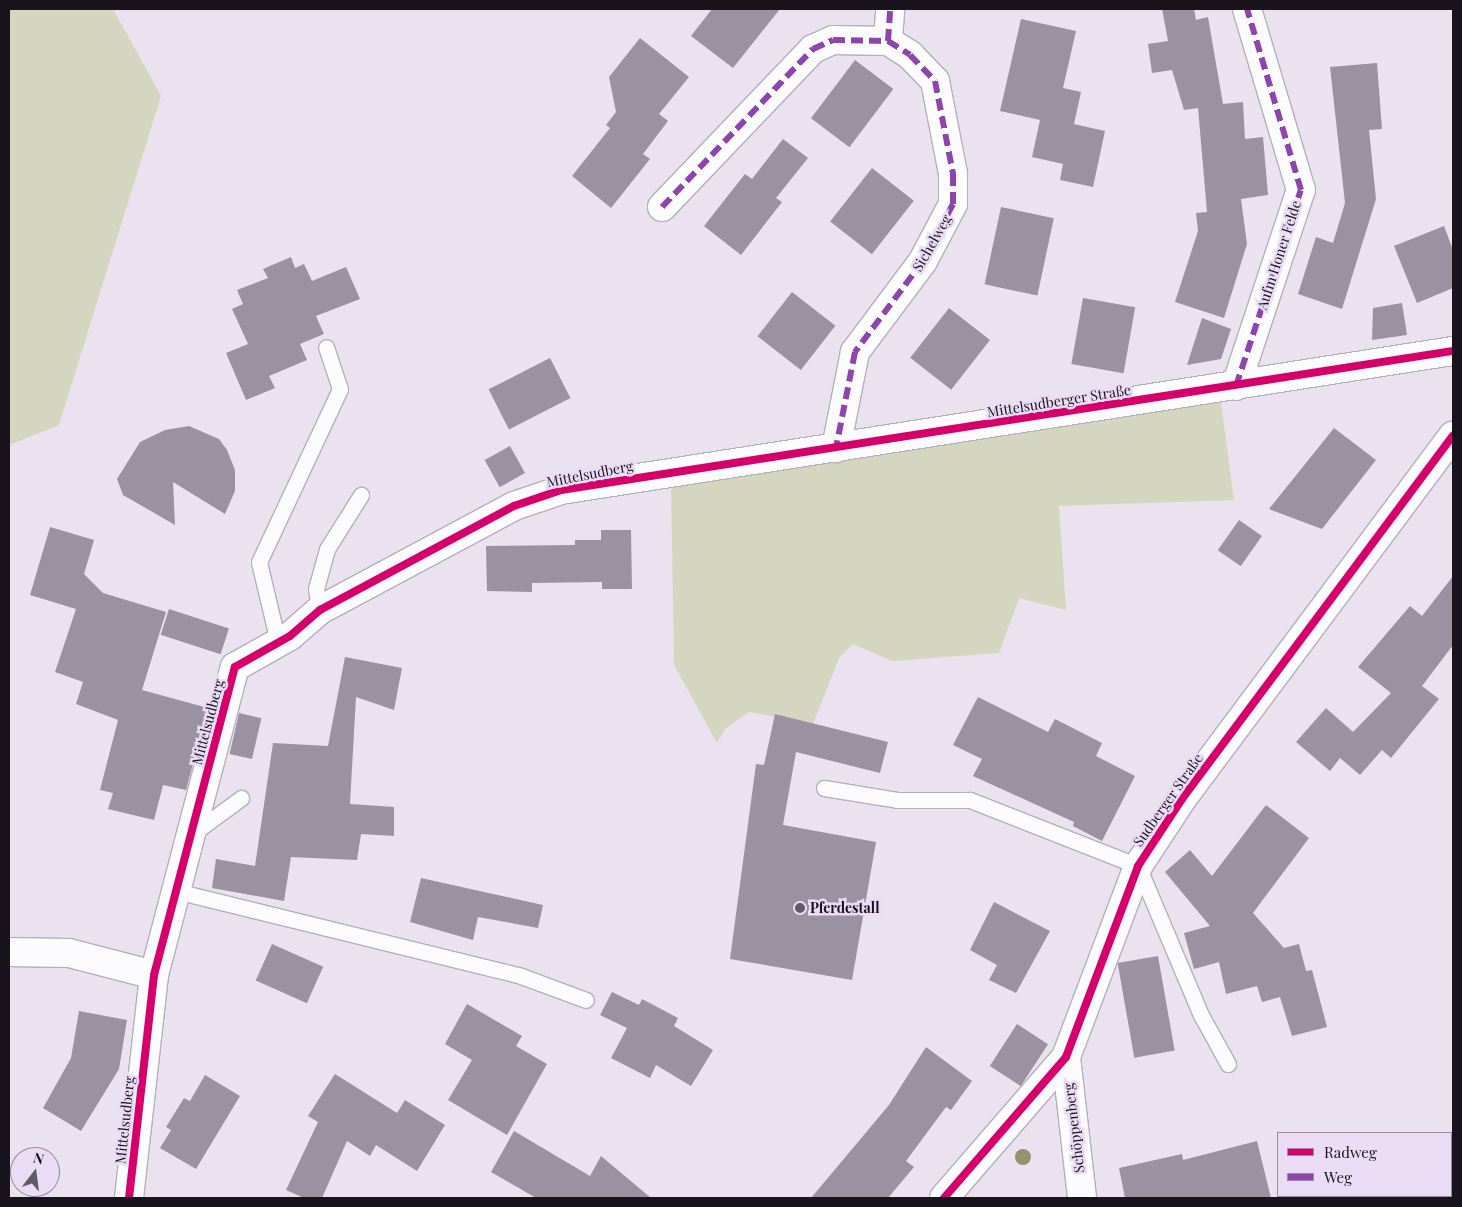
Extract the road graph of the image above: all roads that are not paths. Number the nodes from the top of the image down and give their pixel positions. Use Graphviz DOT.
graph roads {
  1 [pos="890,9"];
  2 [pos="1247,9"];
  3 [pos="888,41"];
  4 [pos="662,207"];
  5 [pos="326,347"];
  6 [pos="1453,351"];
  7 [pos="1236,386"];
  8 [pos="1453,436"];
  9 [pos="836,448"];
  10 [pos="669,472"];
  11 [pos="361,495"];
  12 [pos="320,610"];
  13 [pos="278,642"];
  14 [pos="824,788"];
  15 [pos="241,798"];
  16 [pos="191,835"];
  17 [pos="1138,866"];
  18 [pos="176,892"];
  19 [pos="9,952"];
  20 [pos="154,975"];
  21 [pos="586,1000"];
  22 [pos="1066,1057"];
  23 [pos="1228,1064"];
  24 [pos="129,1198"];
  25 [pos="944,1198"];
  26 [pos="1082,1198"];
  1 -- 3 [label="street"];
  2 -- 7 [label="street, Aufm Honer Felde"];
  3 -- 4 [label="street"];
  3 -- 9 [label="street, Sichelweg"];
  5 -- 13 [label="lane"];
  6 -- 7 [label="street, Mittelsudberger Straße"];
  7 -- 9 [label="street, Mittelsudberger Straße"];
  8 -- 17 [label="street, Sudberger Straße"];
  9 -- 10 [label="street, Mittelsudberger Straße"];
  10 -- 12 [label="street, Mittelsudberg"];
  11 -- 12 [label="lane"];
  12 -- 13 [label="street, Mittelsudberg"];
  13 -- 16 [label="street, Mittelsudberg"];
  14 -- 17 [label="lane"];
  15 -- 16 [label="lane"];
  16 -- 18 [label="street, Mittelsudberg"];
  17 -- 22 [label="street, Sudberger Straße"];
  17 -- 23 [label="lane"];
  18 -- 20 [label="street, Mittelsudberg"];
  18 -- 21 [label="lane"];
  19 -- 20 [label="street"];
  20 -- 24 [label="street, Mittelsudberg"];
  22 -- 25 [label="street, Sudberger Straße"];
  22 -- 26 [label="street, Schöppenberg"];
}
